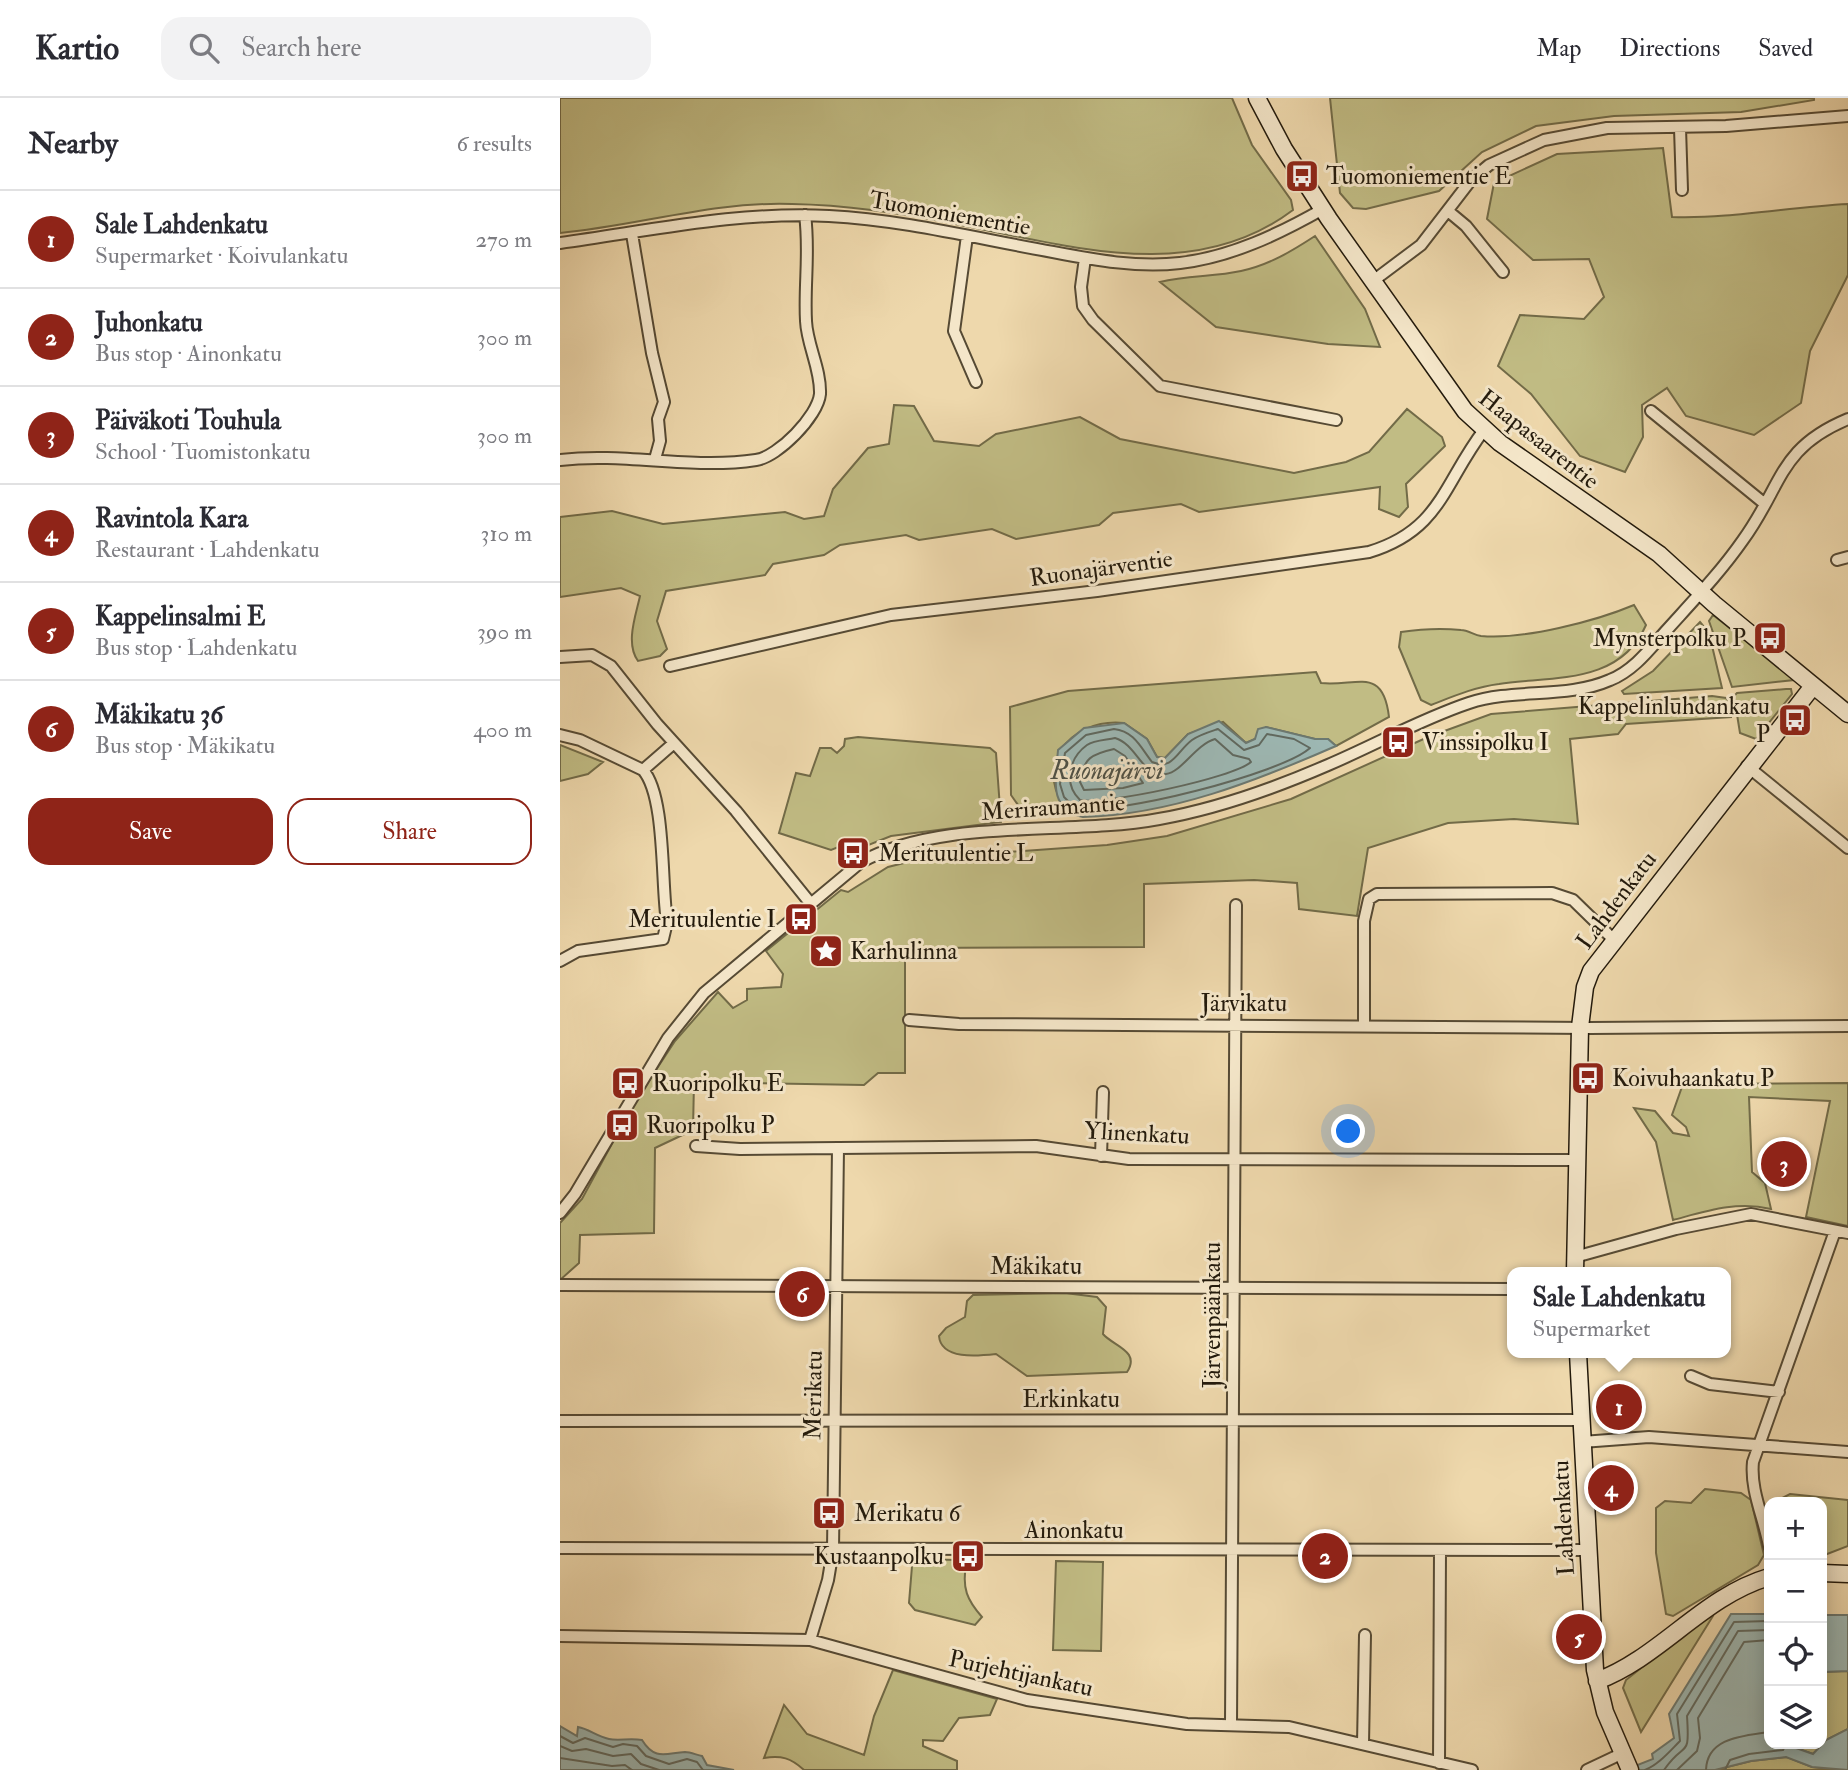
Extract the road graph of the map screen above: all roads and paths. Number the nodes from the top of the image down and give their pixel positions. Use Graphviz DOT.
graph roads {
  1 [pos="1257,98"];
  2 [pos="1848,116"];
  3 [pos="1680,128"];
  4 [pos="1682,190"];
  5 [pos="1323,209"];
  6 [pos="1448,211"];
  7 [pos="805,215"];
  8 [pos="632,234"];
  9 [pos="967,236"];
  10 [pos="560,243"];
  11 [pos="1085,258"];
  12 [pos="1503,272"];
  13 [pos="1373,281"];
  14 [pos="976,382"];
  15 [pos="1651,411"];
  16 [pos="1848,419"];
  17 [pos="1336,420"];
  18 [pos="1484,430"];
  19 [pos="655,459"];
  20 [pos="560,460"];
  21 [pos="1765,504"];
  22 [pos="1701,593"];
  23 [pos="560,657"];
  24 [pos="670,666"];
  25 [pos="1813,685"];
  26 [pos="1848,714"];
  27 [pos="560,735"];
  28 [pos="674,743"];
  29 [pos="1747,766"];
  30 [pos="643,770"];
  31 [pos="1848,848"];
  32 [pos="811,904"];
  33 [pos="1236,905"];
  34 [pos="1613,939"];
  35 [pos="560,961"];
  36 [pos="908,1020"];
  37 [pos="1364,1024"];
  38 [pos="1234,1025"];
  39 [pos="1848,1026"];
  40 [pos="1580,1027"];
  41 [pos="1103,1092"];
  42 [pos="696,1146"];
  43 [pos="838,1148"];
  44 [pos="1101,1156"];
  45 [pos="1233,1158"];
  46 [pos="1576,1160"];
  47 [pos="560,1213"];
  48 [pos="1835,1231"];
  49 [pos="1848,1233"];
  50 [pos="1575,1265"];
  51 [pos="560,1285"];
  52 [pos="836,1287"];
  53 [pos="1234,1289"];
  54 [pos="1507,1289"];
  55 [pos="1578,1358"];
  56 [pos="1691,1376"];
  57 [pos="1779,1392"];
  58 [pos="834,1419"];
  59 [pos="1581,1420"];
  60 [pos="560,1421"];
  61 [pos="1233,1421"];
  62 [pos="1582,1442"];
  63 [pos="1760,1446"];
  64 [pos="1848,1452"];
  65 [pos="1764,1519"];
  66 [pos="560,1548"];
  67 [pos="833,1549"];
  68 [pos="1588,1550"];
  69 [pos="1234,1551"];
  70 [pos="1440,1551"];
  71 [pos="1827,1573"];
  72 [pos="1848,1574"];
  73 [pos="1764,1579"];
  74 [pos="1364,1635"];
  75 [pos="560,1636"];
  76 [pos="810,1640"];
  77 [pos="1597,1681"];
  78 [pos="1231,1725"];
  79 [pos="1363,1744"];
  80 [pos="1626,1762"];
  81 [pos="1439,1763"];
  82 [pos="1472,1770"];
  83 [pos="1587,1770"];
  1 -- 5 [label="main road, Haapasaarentie"];
  2 -- 3 [label="street"];
  3 -- 4 [label="street"];
  3 -- 6 [label="street"];
  5 -- 11 [label="street, Tuomoniementie"];
  5 -- 13 [label="main road, Haapasaarentie"];
  6 -- 12 [label="street"];
  6 -- 13 [label="street"];
  7 -- 8 [label="street, Tuomoniementie"];
  7 -- 9 [label="street, Tuomoniementie"];
  7 -- 19 [label="street"];
  8 -- 10 [label="street, Tuomoniementie"];
  8 -- 19 [label="street"];
  9 -- 11 [label="street, Tuomoniementie"];
  9 -- 14 [label="street"];
  11 -- 17 [label="street"];
  13 -- 18 [label="main road, Haapasaarentie"];
  15 -- 21 [label="street"];
  16 -- 21 [label="street, Meriraumantie"];
  18 -- 22 [label="main road, Haapasaarentie"];
  18 -- 24 [label="street, Ruonajärventie"];
  19 -- 20 [label="street"];
  21 -- 22 [label="street, Meriraumantie"];
  22 -- 25 [label="main road, Haapasaarentie"];
  22 -- 32 [label="street, Meriraumantie"];
  23 -- 28 [label="street"];
  25 -- 26 [label="main road, Haapasaarentie"];
  25 -- 29 [label="main road, Lahdenkatu"];
  27 -- 30 [label="street"];
  28 -- 30 [label="street"];
  28 -- 32 [label="street"];
  29 -- 31 [label="street"];
  29 -- 34 [label="main road, Lahdenkatu"];
  30 -- 35 [label="street"];
  32 -- 47 [label="street, Meriraumantie"];
  33 -- 38 [label="street, Järvenpäänkatu"];
  34 -- 37 [label="street"];
  34 -- 40 [label="main road, Lahdenkatu"];
  36 -- 38 [label="street, Järvikatu"];
  37 -- 38 [label="street, Järvikatu"];
  37 -- 40 [label="street, Järvikatu"];
  38 -- 45 [label="street, Järvenpäänkatu"];
  39 -- 40 [label="street, Järvikatu"];
  40 -- 46 [label="main road, Lahdenkatu"];
  41 -- 44 [label="street"];
  42 -- 43 [label="street, Ylinenkatu"];
  43 -- 44 [label="street, Ylinenkatu"];
  43 -- 52 [label="street, Merikatu"];
  44 -- 45 [label="street, Ylinenkatu"];
  45 -- 46 [label="street, Ylinenkatu"];
  45 -- 53 [label="street, Järvenpäänkatu"];
  46 -- 50 [label="main road, Lahdenkatu"];
  48 -- 49 [label="street"];
  48 -- 50 [label="street"];
  48 -- 57 [label="street"];
  51 -- 52 [label="street, Mäkikatu"];
  52 -- 53 [label="street, Mäkikatu"];
  52 -- 58 [label="street, Merikatu"];
  53 -- 54 [label="street, Mäkikatu"];
  53 -- 61 [label="street, Järvenpäänkatu"];
  55 -- 59 [label="main road, Lahdenkatu"];
  56 -- 57 [label="street"];
  57 -- 63 [label="street"];
  58 -- 60 [label="street, Erkinkatu"];
  58 -- 61 [label="street, Erkinkatu"];
  58 -- 67 [label="street, Merikatu"];
  59 -- 61 [label="street, Erkinkatu"];
  59 -- 62 [label="main road, Lahdenkatu"];
  61 -- 69 [label="street, Järvenpäänkatu"];
  62 -- 63 [label="street"];
  62 -- 68 [label="main road, Lahdenkatu"];
  63 -- 64 [label="street"];
  63 -- 65 [label="street"];
  66 -- 67 [label="street, Ainonkatu"];
  67 -- 69 [label="street, Ainonkatu"];
  67 -- 76 [label="street, Merikatu"];
  68 -- 70 [label="street, Ainonkatu"];
  68 -- 77 [label="main road, Lahdenkatu"];
  69 -- 70 [label="street, Ainonkatu"];
  69 -- 78 [label="street, Järvenpäänkatu"];
  70 -- 81 [label="street"];
  71 -- 72 [label="main road"];
  73 -- 77 [label="main road"];
  74 -- 79 [label="street"];
  75 -- 76 [label="street, Purjehtijankatu"];
  76 -- 78 [label="street, Purjehtijankatu"];
  77 -- 80 [label="main road, Lahdenkatu"];
  78 -- 79 [label="street, Purjehtijankatu"];
  79 -- 81 [label="street, Purjehtijankatu"];
  80 -- 83 [label="street"];
  81 -- 82 [label="street, Purjehtijankatu"];
}
